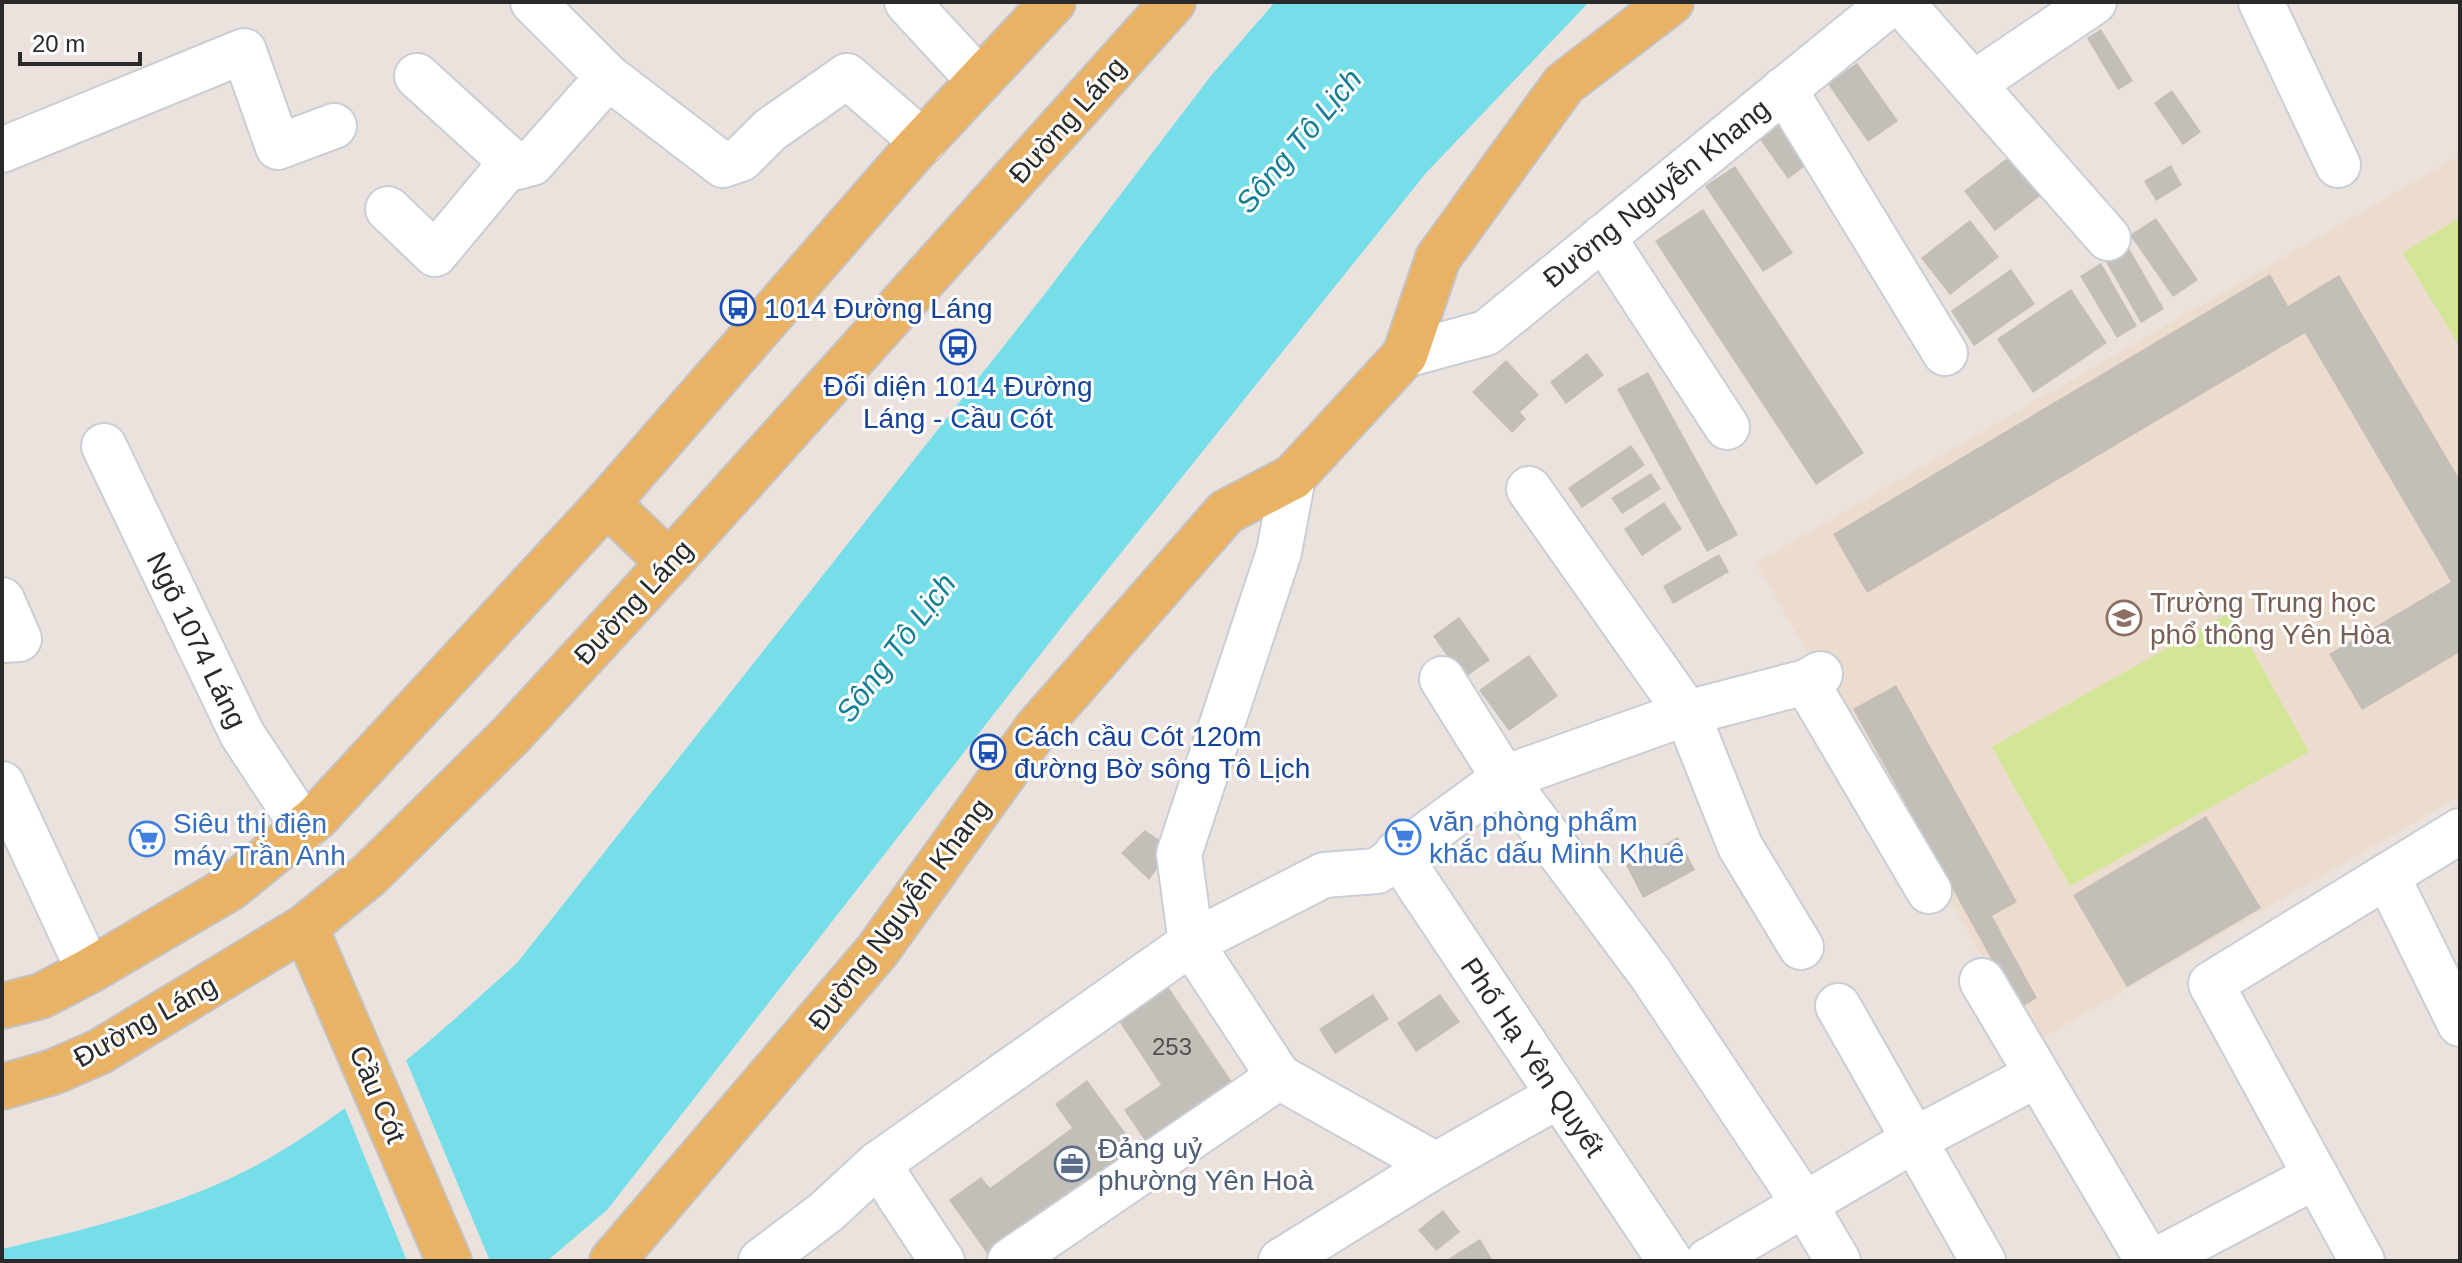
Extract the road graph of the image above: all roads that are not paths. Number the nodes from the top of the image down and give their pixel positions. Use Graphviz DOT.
graph roads {
  1 [pos="533,2"];
  2 [pos="907,2"];
  3 [pos="1053,2"];
  4 [pos="1173,2"];
  5 [pos="1671,2"];
  6 [pos="1892,2"];
  7 [pos="1901,2"];
  8 [pos="2094,2"];
  9 [pos="2261,2"];
  10 [pos="417,76"];
  11 [pos="608,77"];
  12 [pos="979,80"];
  13 [pos="1973,84"];
  14 [pos="1784,89"];
  15 [pos="334,126"];
  16 [pos="923,142"];
  17 [pos="2,150"];
  18 [pos="510,164"];
  19 [pos="2338,165"];
  20 [pos="388,209"];
  21 [pos="1603,237"];
  22 [pos="2108,238"];
  23 [pos="1945,353"];
  24 [pos="1405,355"];
  25 [pos="1727,427"];
  26 [pos="104,446"];
  27 [pos="1293,477"];
  28 [pos="1529,489"];
  29 [pos="607,503"];
  30 [pos="669,563"];
  31 [pos="2,600"];
  32 [pos="2,640"];
  33 [pos="1442,679"];
  34 [pos="1687,713"];
  35 [pos="1504,778"];
  36 [pos="2,784"];
  37 [pos="304,828"];
  38 [pos="2460,831"];
  39 [pos="1397,853"];
  40 [pos="2387,876"];
  41 [pos="1929,891"];
  42 [pos="305,927"];
  43 [pos="1191,943"];
  44 [pos="1801,947"];
  45 [pos="89,971"];
  46 [pos="1982,981"];
  47 [pos="2,1006"];
  48 [pos="1838,1006"];
  49 [pos="2460,1024"];
  50 [pos="2035,1076"];
  51 [pos="1279,1077"];
  52 [pos="2,1087"];
  53 [pos="1558,1096"];
  54 [pos="1912,1141"];
  55 [pos="878,1164"];
  56 [pos="1436,1165"];
  57 [pos="2316,1176"];
  58 [pos="1805,1205"];
  59 [pos="449,1261"];
  60 [pos="612,1261"];
  61 [pos="761,1261"];
  62 [pos="942,1261"];
  63 [pos="1010,1261"];
  64 [pos="1281,1261"];
  65 [pos="1670,1261"];
  66 [pos="1708,1261"];
  67 [pos="1838,1261"];
  68 [pos="1983,1261"];
  69 [pos="2148,1261"];
  70 [pos="2155,1261"];
  71 [pos="2362,1261"];
  1 -- 11 [label="street"];
  2 -- 12 [label="street"];
  3 -- 12 [label="main road"];
  4 -- 30 [label="main road, Đường Láng"];
  5 -- 24 [label="main road, Đường Nguyễn Khang"];
  6 -- 14 [label="street, Đường Nguyễn Khang"];
  7 -- 13 [label="street"];
  8 -- 13 [label="street"];
  9 -- 19 [label="street"];
  10 -- 18 [label="street"];
  11 -- 16 [label="street"];
  11 -- 18 [label="street"];
  12 -- 16 [label="main road"];
  13 -- 22 [label="street"];
  14 -- 21 [label="street, Đường Nguyễn Khang"];
  14 -- 23 [label="street"];
  15 -- 17 [label="street"];
  16 -- 29 [label="main road"];
  18 -- 20 [label="street"];
  21 -- 24 [label="street, Đường Nguyễn Khang"];
  21 -- 25 [label="street"];
  24 -- 27 [label="main road, Đường Nguyễn Khang"];
  26 -- 37 [label="street, Ngõ 1074 Láng"];
  27 -- 43 [label="street"];
  27 -- 60 [label="main road, Đường Nguyễn Khang"];
  28 -- 34 [label="street"];
  29 -- 30 [label="main road"];
  29 -- 37 [label="main road"];
  30 -- 42 [label="main road, Đường Láng"];
  31 -- 32 [label="street"];
  33 -- 35 [label="street"];
  34 -- 35 [label="street"];
  34 -- 41 [label="street"];
  34 -- 44 [label="street"];
  35 -- 39 [label="street"];
  35 -- 58 [label="street"];
  36 -- 45 [label="street"];
  37 -- 45 [label="main road"];
  38 -- 40 [label="street"];
  39 -- 43 [label="street"];
  39 -- 53 [label="street, Phố Hạ Yên Quyết"];
  40 -- 49 [label="street"];
  40 -- 57 [label="street"];
  42 -- 52 [label="main road, Đường Láng"];
  42 -- 59 [label="main road, Cầu Cót"];
  43 -- 51 [label="street"];
  43 -- 55 [label="street"];
  45 -- 47 [label="main road"];
  46 -- 50 [label="street"];
  48 -- 54 [label="street"];
  50 -- 54 [label="street"];
  50 -- 69 [label="street"];
  51 -- 56 [label="street"];
  51 -- 63 [label="street"];
  53 -- 56 [label="street"];
  53 -- 65 [label="street, Phố Hạ Yên Quyết"];
  54 -- 58 [label="street"];
  54 -- 68 [label="street"];
  55 -- 61 [label="street"];
  55 -- 62 [label="street"];
  56 -- 64 [label="street"];
  57 -- 70 [label="street"];
  57 -- 71 [label="street"];
  58 -- 66 [label="street"];
  58 -- 67 [label="street"];
}
